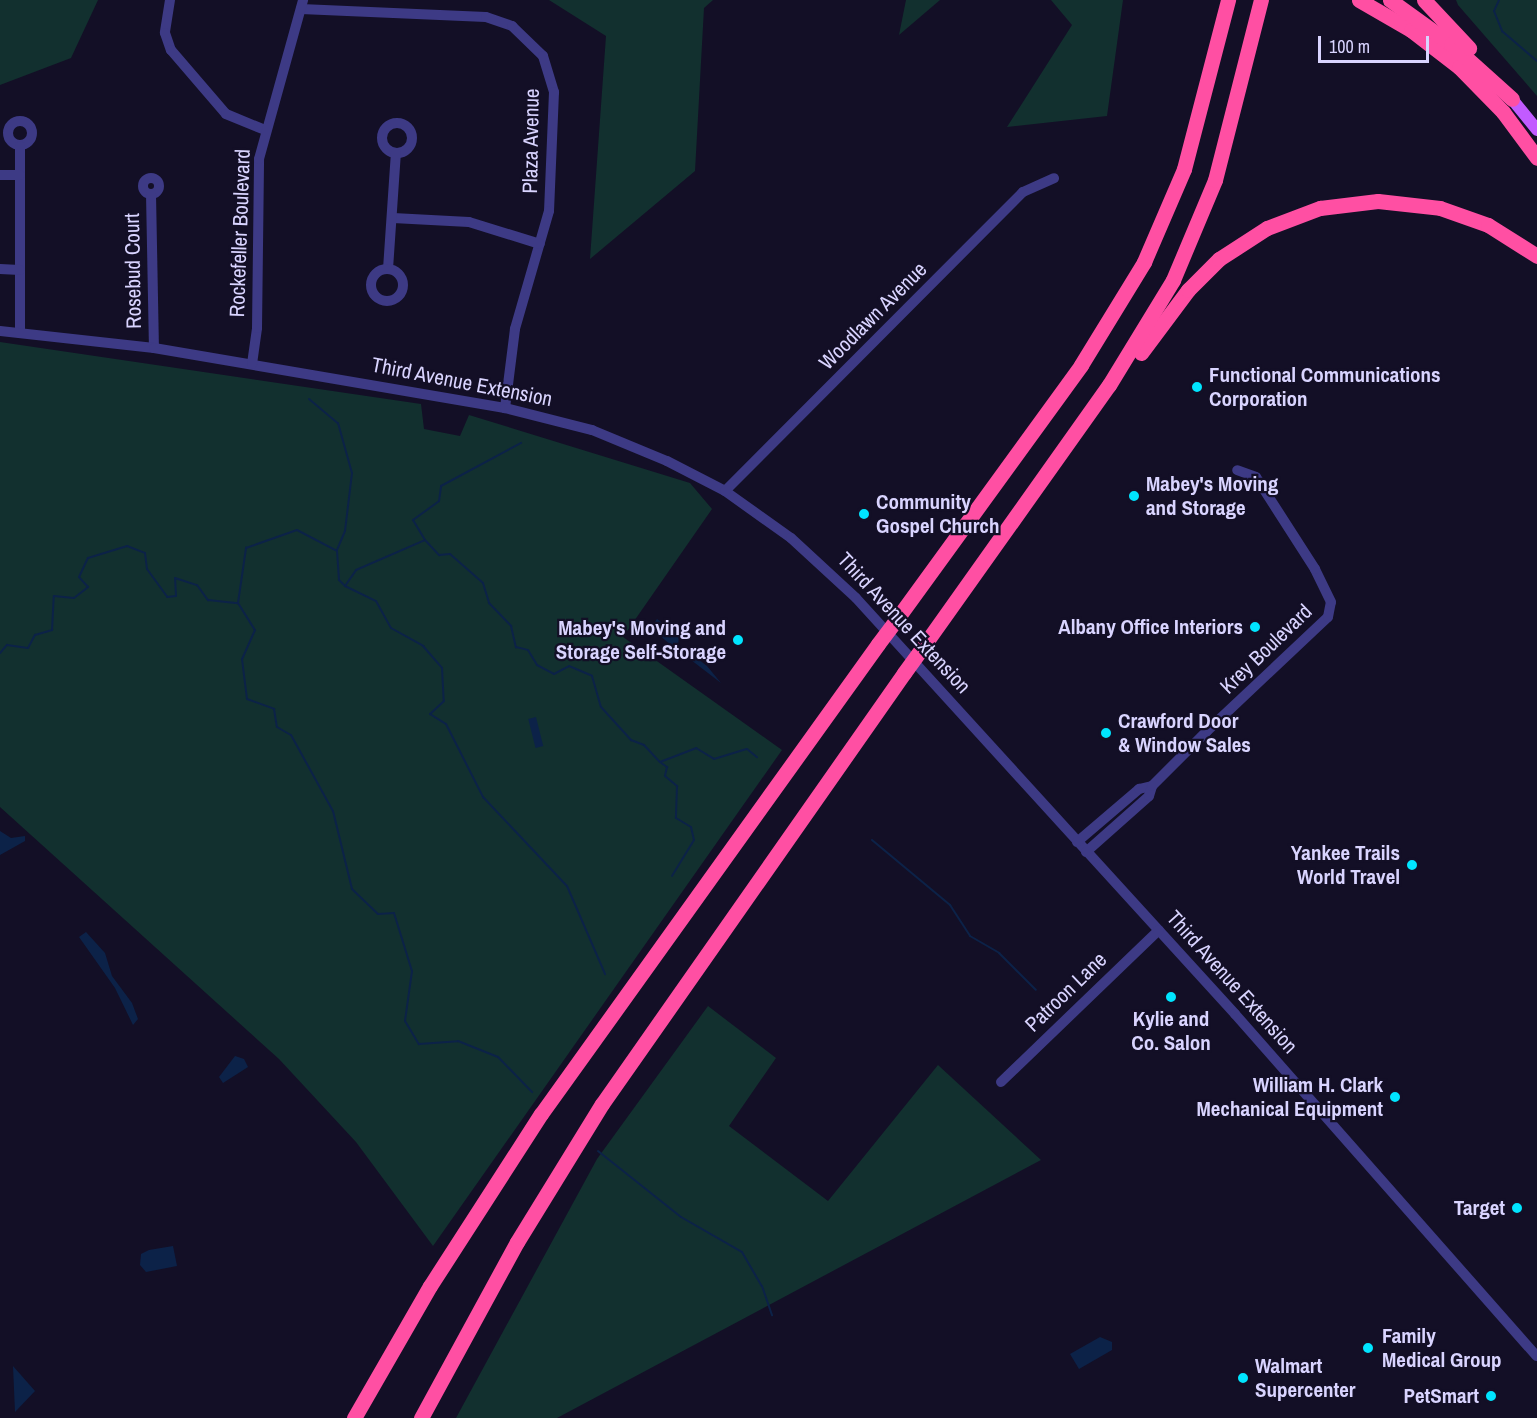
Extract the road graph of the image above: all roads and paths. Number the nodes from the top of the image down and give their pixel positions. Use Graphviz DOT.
graph roads {
  1 [pos="170,0"];
  2 [pos="425,0"];
  3 [pos="1228,0"];
  4 [pos="1261,0"];
  5 [pos="1359,0"];
  6 [pos="1390,0"];
  7 [pos="1424,0"];
  8 [pos="302,5"];
  9 [pos="424,13"];
  10 [pos="1512,99"];
  11 [pos="265,130"];
  12 [pos="1537,130"];
  13 [pos="20,146"];
  14 [pos="396,153"];
  15 [pos="1537,158"];
  16 [pos="20,175"];
  17 [pos="0,176"];
  18 [pos="1054,178"];
  19 [pos="151,194"];
  20 [pos="393,218"];
  21 [pos="540,244"];
  22 [pos="1537,256"];
  23 [pos="0,269"];
  24 [pos="388,269"];
  25 [pos="20,270"];
  26 [pos="0,331"];
  27 [pos="20,333"];
  28 [pos="154,348"];
  29 [pos="252,364"];
  30 [pos="505,408"];
  31 [pos="1063,451"];
  32 [pos="1237,470"];
  33 [pos="725,491"];
  34 [pos="1152,786"];
  35 [pos="1077,842"];
  36 [pos="1086,852"];
  37 [pos="1159,930"];
  38 [pos="1001,1082"];
  39 [pos="1537,1356"];
  40 [pos="354,1418"];
  41 [pos="421,1418"];
  1 -- 11 [label="street"];
  2 -- 9 [label="street"];
  3 -- 40 [label="highway, bridge"];
  4 -- 31 [label="highway"];
  5 -- 15 [label="highway"];
  6 -- 10 [label="highway"];
  7 -- 10 [label="highway"];
  8 -- 9 [label="street, Plaza Avenue"];
  8 -- 11 [label="street, Rockefeller Boulevard"];
  9 -- 21 [label="street, Plaza Avenue"];
  10 -- 12 [label="main road"];
  11 -- 29 [label="street, Rockefeller Boulevard"];
  13 -- 16 [label="street"];
  14 -- 20 [label="street"];
  16 -- 17 [label="street"];
  16 -- 25 [label="street"];
  18 -- 33 [label="street, Woodlawn Avenue"];
  19 -- 28 [label="street, Rosebud Court"];
  20 -- 21 [label="street"];
  20 -- 24 [label="street"];
  21 -- 30 [label="street, Plaza Avenue"];
  22 -- 31 [label="highway"];
  23 -- 25 [label="street"];
  25 -- 27 [label="street"];
  26 -- 27 [label="street, Third Avenue Extension"];
  27 -- 28 [label="street, Third Avenue Extension"];
  28 -- 29 [label="street, Third Avenue Extension"];
  29 -- 30 [label="street, Third Avenue Extension"];
  30 -- 33 [label="street, Third Avenue Extension"];
  31 -- 41 [label="highway, bridge"];
  32 -- 34 [label="street, Krey Boulevard"];
  33 -- 35 [label="street, Third Avenue Extension"];
  34 -- 35 [label="street, Krey Boulevard"];
  34 -- 36 [label="street, Krey Boulevard"];
  35 -- 36 [label="street, Third Avenue Extension"];
  36 -- 37 [label="street, Third Avenue Extension"];
  37 -- 38 [label="street, Patroon Lane"];
  37 -- 39 [label="street, Third Avenue Extension"];
}
